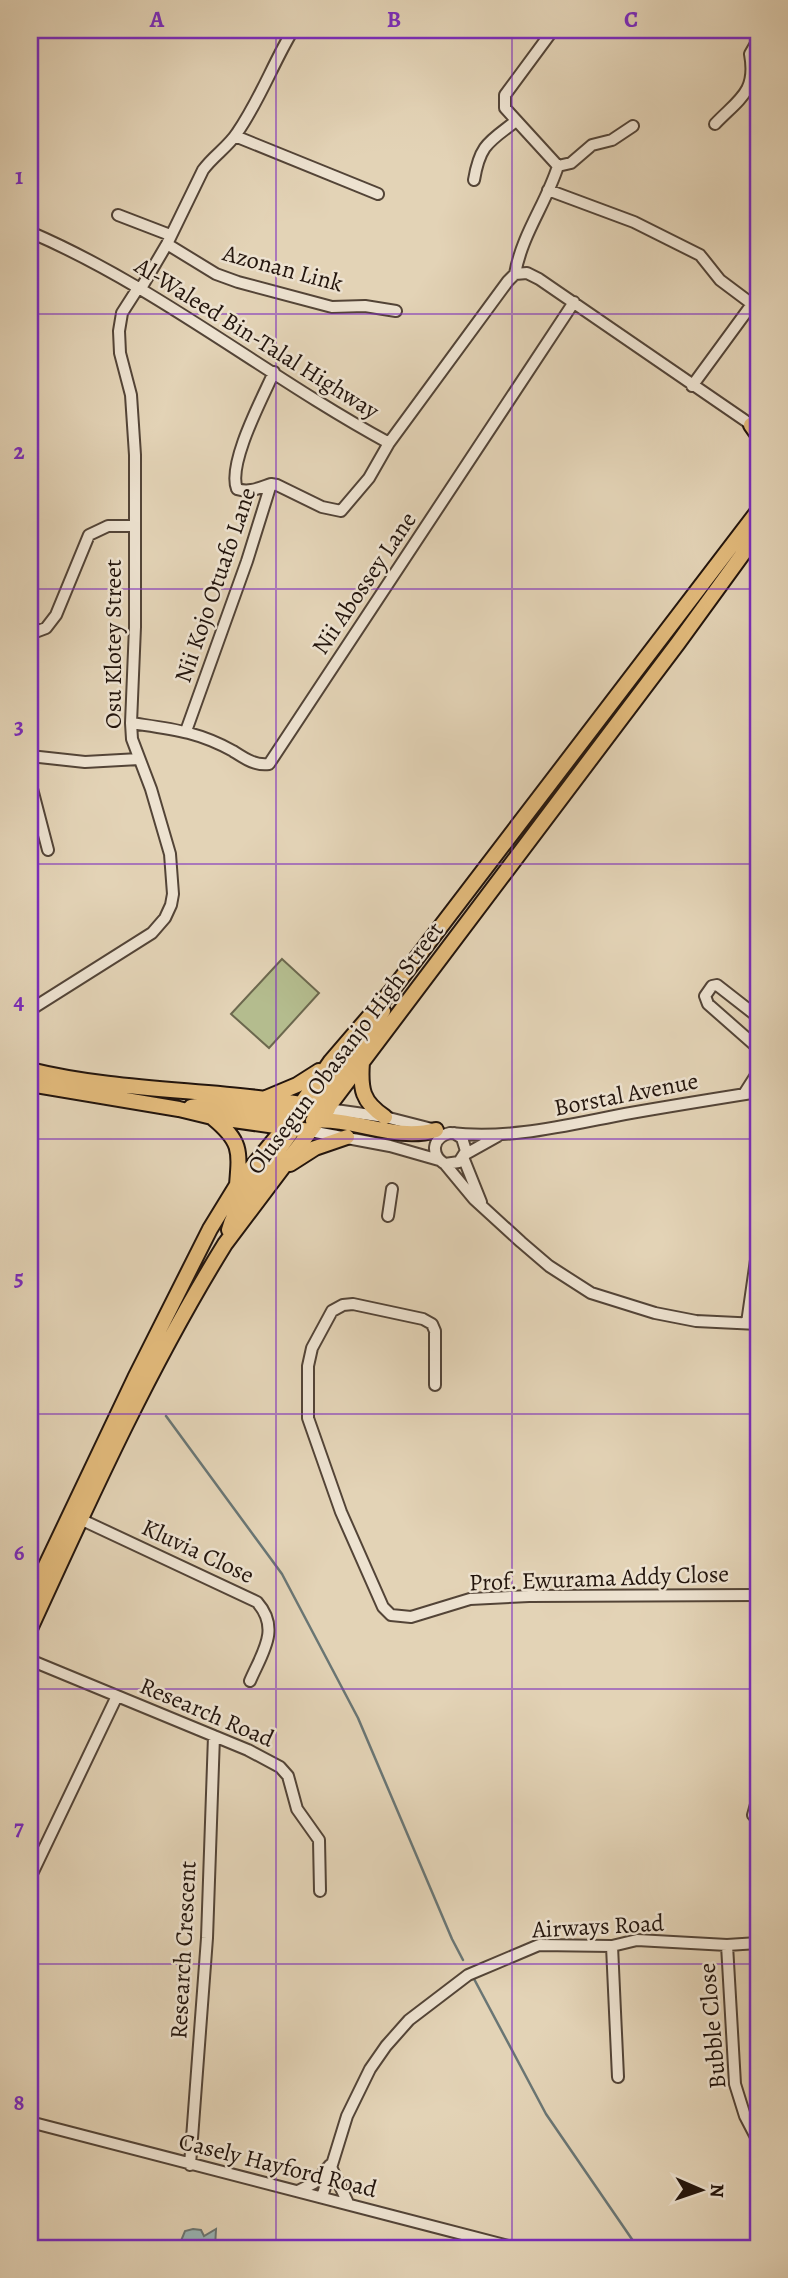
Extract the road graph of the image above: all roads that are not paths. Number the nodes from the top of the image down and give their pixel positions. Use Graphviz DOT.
graph roads {
  1 [pos="293,30"];
  2 [pos="553,30"];
  3 [pos="758,40"];
  4 [pos="516,121"];
  5 [pos="715,124"];
  6 [pos="633,127"];
  7 [pos="236,136"];
  8 [pos="558,166"];
  9 [pos="474,180"];
  10 [pos="548,190"];
  11 [pos="378,194"];
  12 [pos="118,215"];
  13 [pos="30,232"];
  14 [pos="168,239"];
  15 [pos="515,274"];
  16 [pos="139,289"];
  17 [pos="755,300"];
  18 [pos="574,302"];
  19 [pos="396,311"];
  20 [pos="274,372"];
  21 [pos="692,386"];
  22 [pos="757,429"];
  23 [pos="389,443"];
  24 [pos="271,484"];
  25 [pos="758,511"];
  26 [pos="135,526"];
  27 [pos="758,533"];
  28 [pos="30,634"];
  29 [pos="131,723"];
  30 [pos="186,731"];
  31 [pos="30,756"];
  32 [pos="139,759"];
  33 [pos="30,781"];
  34 [pos="48,850"];
  35 [pos="393,989"];
  36 [pos="30,1010"];
  37 [pos="758,1017"];
  38 [pos="758,1048"];
  39 [pos="331,1061"];
  40 [pos="362,1062"];
  41 [pos="30,1070"];
  42 [pos="758,1072"];
  43 [pos="30,1084"];
  44 [pos="758,1092"];
  45 [pos="744,1094"];
  46 [pos="264,1099"];
  47 [pos="179,1109"];
  48 [pos="212,1117"];
  49 [pos="385,1117"];
  50 [pos="305,1118"];
  51 [pos="445,1132"];
  52 [pos="500,1135"];
  53 [pos="347,1137"];
  54 [pos="464,1156"];
  55 [pos="442,1162"];
  56 [pos="284,1168"];
  57 [pos="237,1185"];
  58 [pos="392,1189"];
  59 [pos="483,1208"];
  60 [pos="388,1216"];
  61 [pos="225,1244"];
  62 [pos="758,1246"];
  63 [pos="753,1324"];
  64 [pos="435,1385"];
  65 [pos="80,1519"];
  66 [pos="758,1595"];
  67 [pos="30,1599"];
  68 [pos="30,1629"];
  69 [pos="30,1660"];
  70 [pos="250,1681"];
  71 [pos="117,1696"];
  72 [pos="214,1736"];
  73 [pos="758,1797"];
  74 [pos="753,1815"];
  75 [pos="30,1878"];
  76 [pos="320,1891"];
  77 [pos="758,1944"];
  78 [pos="727,1945"];
  79 [pos="612,1946"];
  80 [pos="618,2077"];
  81 [pos="30,2122"];
  82 [pos="758,2141"];
  83 [pos="190,2165"];
  84 [pos="330,2165"];
  85 [pos="298,2191"];
  86 [pos="322,2197"];
  87 [pos="348,2203"];
  88 [pos="516,2248"];
  1 -- 7 [label="street, Osu Klotey Street"];
  2 -- 4 [label="street"];
  3 -- 5 [label="street"];
  4 -- 8 [label="street"];
  4 -- 9 [label="street"];
  6 -- 8 [label="street"];
  7 -- 11 [label="street"];
  7 -- 14 [label="street, Osu Klotey Street"];
  8 -- 10 [label="street"];
  10 -- 15 [label="street"];
  10 -- 17 [label="street"];
  12 -- 14 [label="street"];
  13 -- 16 [label="street, Al-Waleed Bin-Talal Highway"];
  14 -- 16 [label="street, Osu Klotey Street"];
  14 -- 19 [label="street, Azonan Link"];
  15 -- 18 [label="street"];
  15 -- 23 [label="street, Al-Waleed Bin-Talal Highway"];
  16 -- 20 [label="street, Al-Waleed Bin-Talal Highway"];
  16 -- 26 [label="street, Osu Klotey Street"];
  17 -- 21 [label="street"];
  18 -- 21 [label="street"];
  18 -- 30 [label="street, Nii Abossey Lane"];
  20 -- 23 [label="street, Al-Waleed Bin-Talal Highway"];
  20 -- 24 [label="street"];
  21 -- 22 [label="street"];
  23 -- 24 [label="street, Nii Kojo Otuafo Lane"];
  24 -- 30 [label="street, Nii Kojo Otuafo Lane"];
  25 -- 35 [label="main road, Olusegun Obasanjo High Street"];
  26 -- 28 [label="street"];
  26 -- 29 [label="street, Osu Klotey Street"];
  27 -- 40 [label="main road, Olusegun Obasanjo High Street"];
  29 -- 30 [label="street, Nii Abossey Lane"];
  29 -- 32 [label="street, Osu Klotey Street"];
  31 -- 32 [label="street"];
  32 -- 36 [label="street, Osu Klotey Street"];
  33 -- 34 [label="street"];
  35 -- 39 [label="main road, Olusegun Obasanjo High Street"];
  35 -- 50 [label="main road"];
  37 -- 38 [label="street"];
  39 -- 46 [label="main road"];
  39 -- 50 [label="main road, Olusegun Obasanjo High Street"];
  40 -- 49 [label="main road"];
  40 -- 50 [label="main road, Olusegun Obasanjo High Street"];
  41 -- 46 [label="main road"];
  42 -- 45 [label="street"];
  43 -- 47 [label="main road"];
  44 -- 45 [label="street, Borstal Avenue"];
  45 -- 52 [label="street, Borstal Avenue"];
  46 -- 50 [label="main road"];
  47 -- 48 [label="main road"];
  47 -- 50 [label="main road"];
  48 -- 50 [label="main road"];
  48 -- 57 [label="main road"];
  49 -- 50 [label="street, Borstal Avenue"];
  49 -- 51 [label="street, Borstal Avenue"];
  50 -- 51 [label="main road"];
  50 -- 53 [label="street"];
  50 -- 56 [label="main road, Olusegun Obasanjo High Street"];
  50 -- 57 [label="main road, Olusegun Obasanjo High Street"];
  50 -- 61 [label="main road"];
  51 -- 52 [label="street, Borstal Avenue"];
  51 -- 54 [label="street"];
  51 -- 55 [label="street"];
  52 -- 54 [label="street, Borstal Avenue"];
  53 -- 55 [label="street"];
  53 -- 56 [label="main road"];
  54 -- 55 [label="street"];
  54 -- 59 [label="street"];
  55 -- 59 [label="street"];
  56 -- 61 [label="main road, Olusegun Obasanjo High Street"];
  57 -- 67 [label="main road, Olusegun Obasanjo High Street"];
  58 -- 60 [label="street"];
  59 -- 63 [label="street"];
  61 -- 65 [label="main road, Olusegun Obasanjo High Street"];
  62 -- 63 [label="street"];
  64 -- 66 [label="street, Prof. Ewurama Addy Close"];
  65 -- 68 [label="main road, Olusegun Obasanjo High Street"];
  65 -- 70 [label="street, Kluvia Close"];
  69 -- 71 [label="street, Research Road"];
  71 -- 72 [label="street, Research Road"];
  71 -- 75 [label="street"];
  72 -- 76 [label="street, Research Road"];
  72 -- 83 [label="street, Research Crescent"];
  73 -- 74 [label="street"];
  77 -- 78 [label="street, Airways Road"];
  78 -- 79 [label="street, Airways Road"];
  78 -- 82 [label="street, Bubble Close"];
  79 -- 80 [label="street"];
  79 -- 84 [label="street, Airways Road"];
  81 -- 83 [label="street, Casely Hayford Road"];
  83 -- 85 [label="street, Casely Hayford Road"];
  84 -- 85 [label="street"];
  84 -- 86 [label="street, Airways Road"];
  84 -- 87 [label="street"];
  85 -- 86 [label="street, Casely Hayford Road"];
  86 -- 87 [label="street, Casely Hayford Road"];
  87 -- 88 [label="street, Casely Hayford Road"];
}
